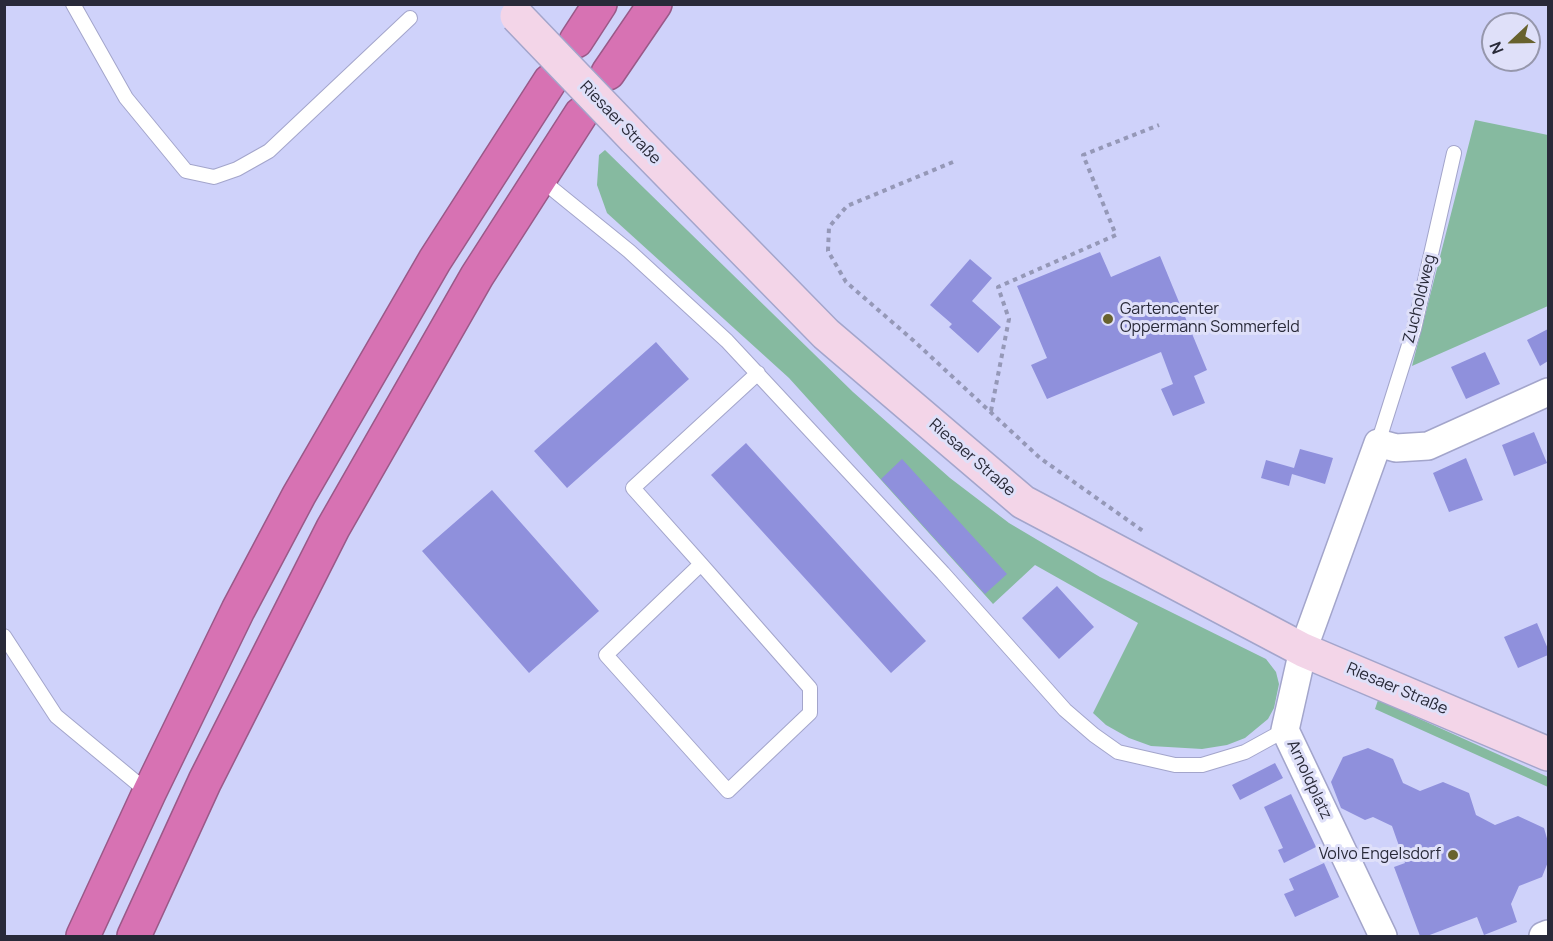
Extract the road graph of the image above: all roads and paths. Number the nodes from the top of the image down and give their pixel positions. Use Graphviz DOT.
graph roads {
  1 [pos="73,4"];
  2 [pos="600,4"];
  3 [pos="655,4"];
  4 [pos="511,10"];
  5 [pos="410,18"];
  6 [pos="576,41"];
  7 [pos="608,73"];
  8 [pos="550,81"];
  9 [pos="582,114"];
  10 [pos="1160,124"];
  11 [pos="1454,153"];
  12 [pos="953,162"];
  13 [pos="539,178"];
  14 [pos="758,373"];
  15 [pos="1548,393"];
  16 [pos="991,412"];
  17 [pos="1378,443"];
  18 [pos="1040,458"];
  19 [pos="701,564"];
  20 [pos="4,636"];
  21 [pos="1303,650"];
  22 [pos="1286,730"];
  23 [pos="1548,754"];
  24 [pos="149,793"];
  25 [pos="1548,934"];
  26 [pos="83,936"];
  27 [pos="134,936"];
  28 [pos="1383,936"];
  29 [pos="1544,936"];
  1 -- 5 [label="lane"];
  2 -- 6 [label="highway"];
  3 -- 7 [label="highway"];
  4 -- 21 [label="main road, Riesaer Straße, bridge"];
  8 -- 24 [label="highway"];
  9 -- 13 [label="highway"];
  10 -- 16 [label="path"];
  11 -- 17 [label="lane, Zucholdweg"];
  12 -- 16 [label="path"];
  13 -- 14 [label="lane"];
  13 -- 27 [label="highway"];
  14 -- 19 [label="lane"];
  14 -- 22 [label="lane"];
  15 -- 17 [label="street"];
  16 -- 18 [label="path"];
  17 -- 21 [label="street, Zucholdweg"];
  19 -- 19 [label="lane"];
  20 -- 24 [label="lane"];
  21 -- 22 [label="street, Arnoldplatz"];
  21 -- 23 [label="main road, Riesaer Straße"];
  22 -- 28 [label="street, Arnoldplatz"];
  24 -- 26 [label="highway"];
  25 -- 29 [label="street"];
}
